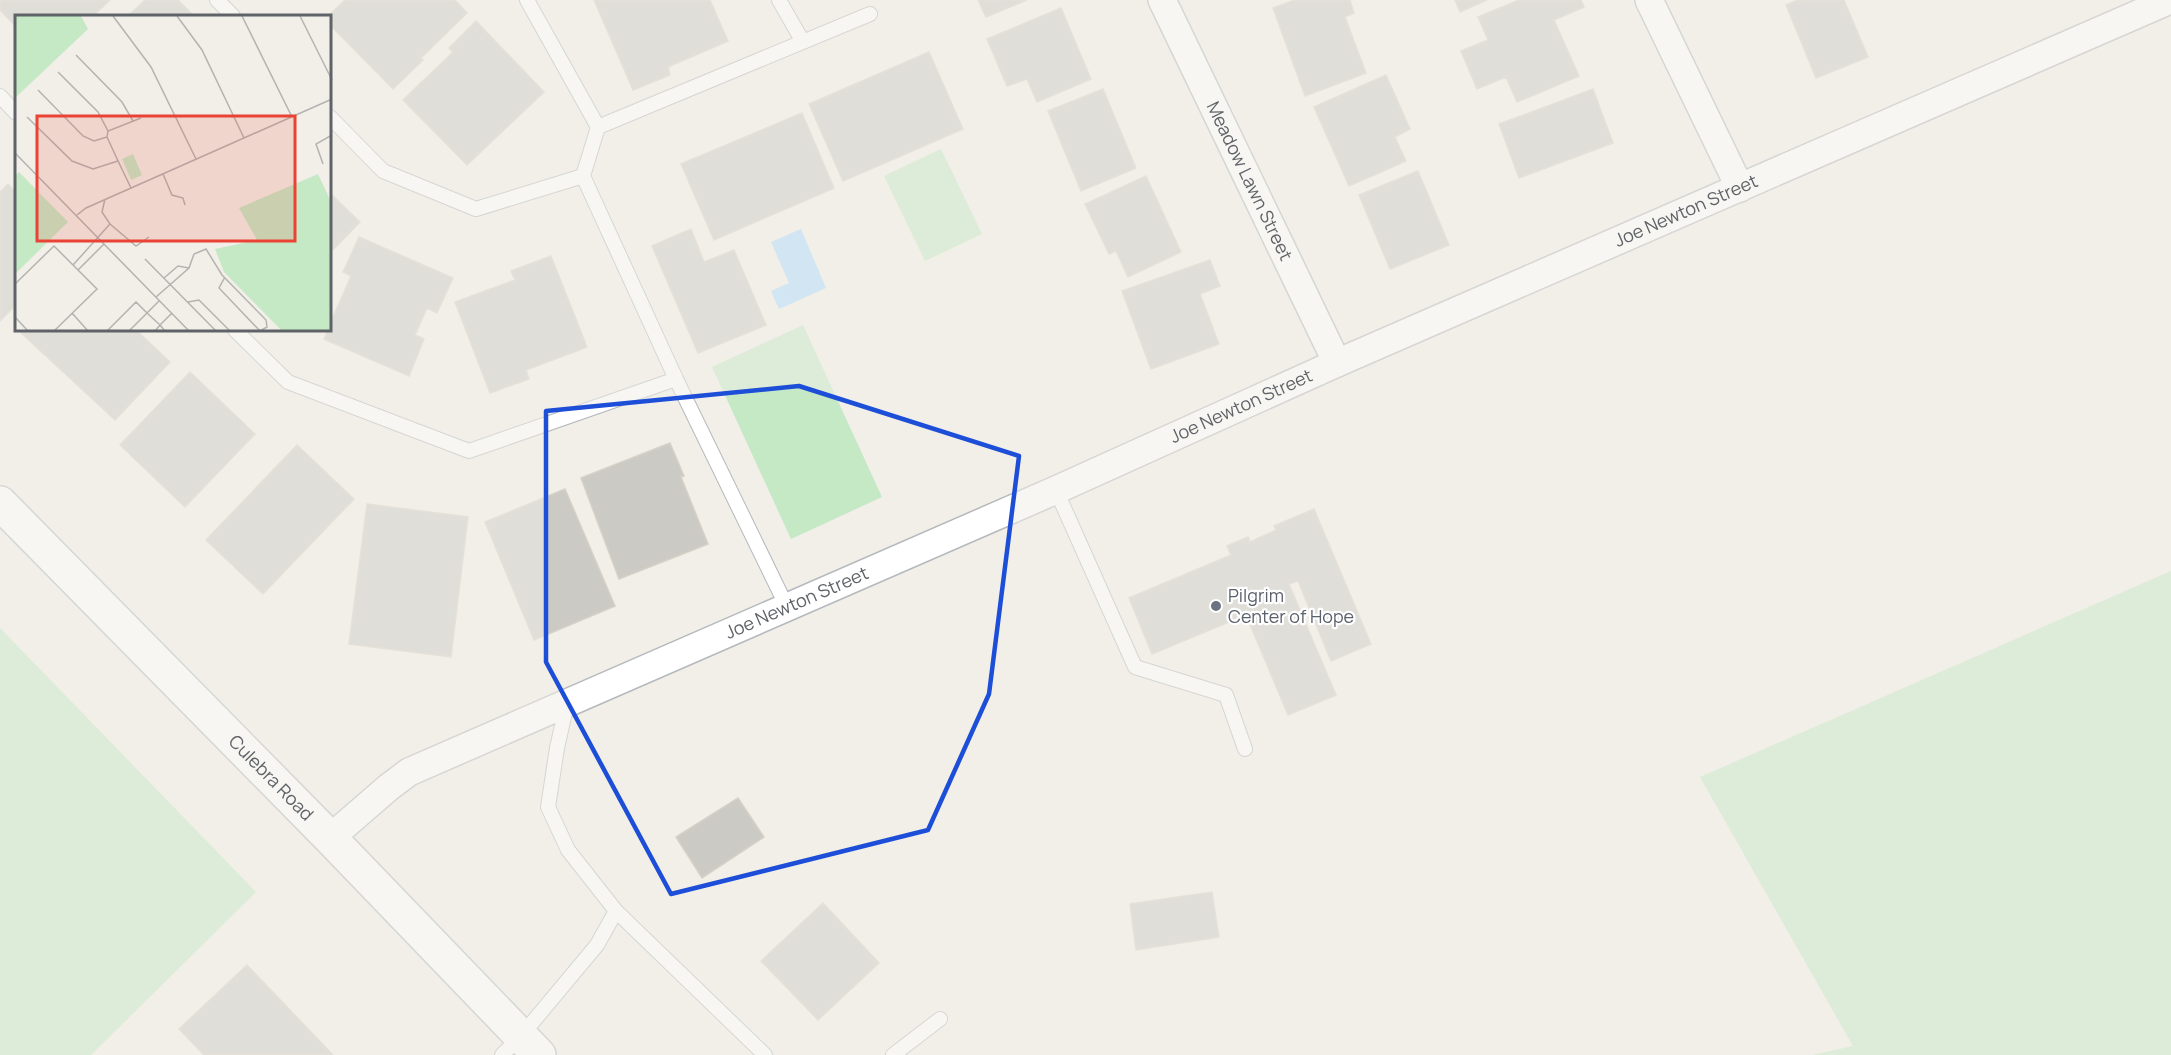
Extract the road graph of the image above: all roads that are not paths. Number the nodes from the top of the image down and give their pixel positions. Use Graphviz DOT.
graph roads {
  1 [pos="217,0"];
  2 [pos="527,0"];
  3 [pos="779,0"];
  4 [pos="1162,0"];
  5 [pos="1649,0"];
  6 [pos="2152,4"];
  7 [pos="870,14"];
  8 [pos="232,15"];
  9 [pos="803,42"];
  10 [pos="0,96"];
  11 [pos="15,111"];
  12 [pos="332,119"];
  13 [pos="598,127"];
  14 [pos="582,176"];
  15 [pos="1740,188"];
  16 [pos="238,332"];
  17 [pos="1337,363"];
  18 [pos="675,379"];
  19 [pos="1056,490"];
  20 [pos="0,503"];
  21 [pos="787,607"];
  22 [pos="567,703"];
  23 [pos="1245,749"];
  24 [pos="330,838"];
  25 [pos="616,910"];
  26 [pos="940,1019"];
  27 [pos="520,1049"];
  28 [pos="765,1055"];
  29 [pos="893,1055"];
  1 -- 8 [label="lane"];
  2 -- 13 [label="lane"];
  3 -- 9 [label="lane"];
  4 -- 17 [label="street, Meadow Lawn Street"];
  5 -- 15 [label="street"];
  6 -- 15 [label="street, Joe Newton Street"];
  7 -- 9 [label="lane"];
  9 -- 13 [label="lane"];
  10 -- 11 [label="lane"];
  12 -- 14 [label="lane"];
  13 -- 14 [label="lane"];
  14 -- 18 [label="lane"];
  15 -- 17 [label="street, Joe Newton Street"];
  16 -- 18 [label="lane"];
  17 -- 19 [label="street, Joe Newton Street"];
  18 -- 21 [label="lane"];
  19 -- 21 [label="street, Joe Newton Street"];
  19 -- 23 [label="lane"];
  20 -- 24 [label="main road, Culebra Road"];
  21 -- 22 [label="street, Joe Newton Street"];
  22 -- 24 [label="street, Joe Newton Street"];
  22 -- 25 [label="lane"];
  24 -- 27 [label="main road, Culebra Road"];
  25 -- 27 [label="lane"];
  25 -- 28 [label="lane"];
  26 -- 29 [label="lane"];
}
